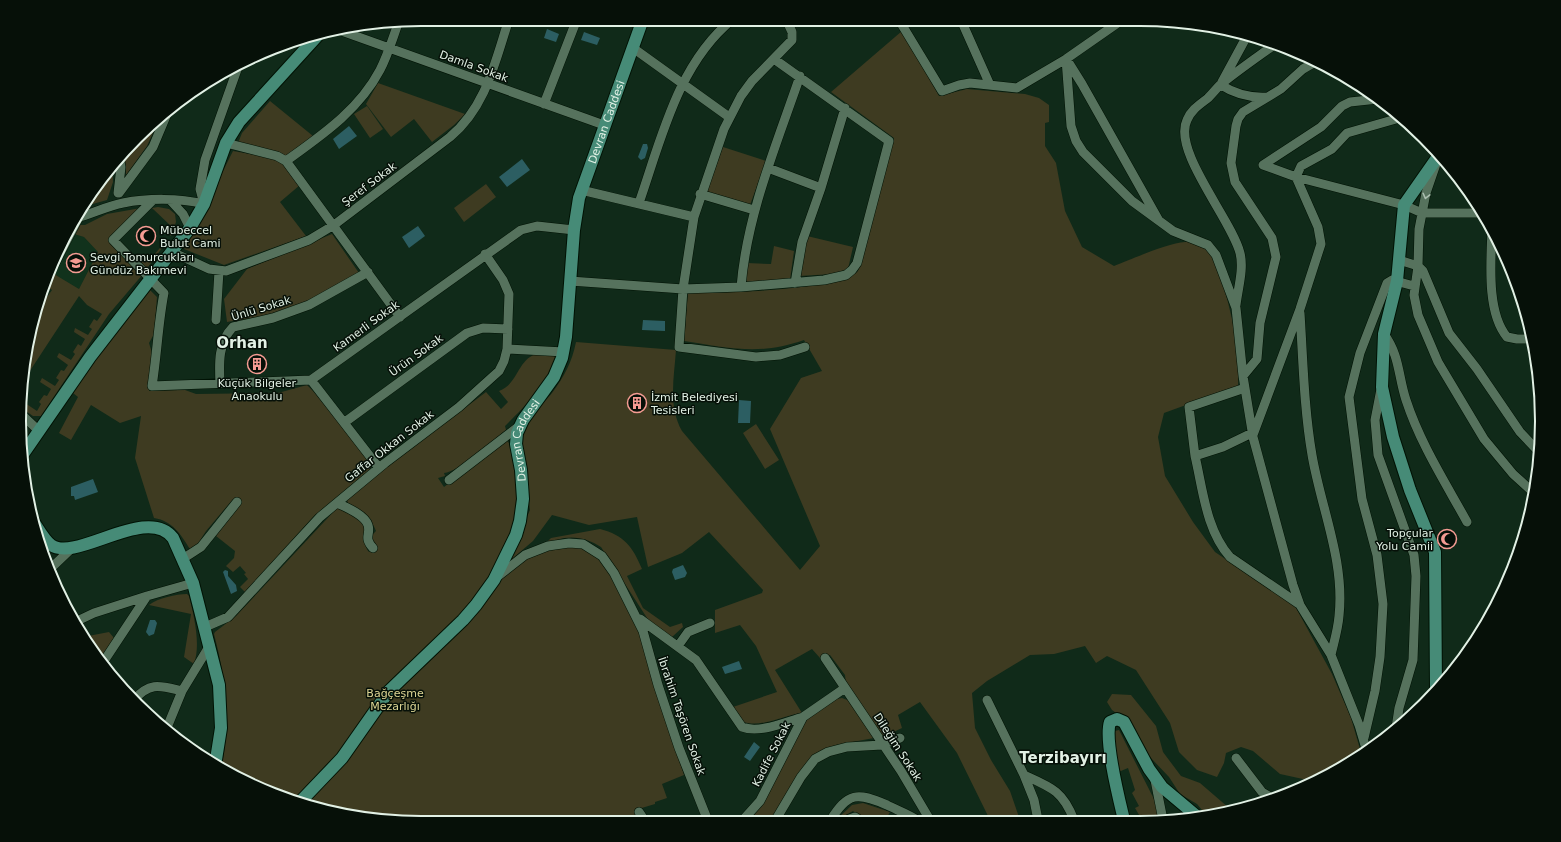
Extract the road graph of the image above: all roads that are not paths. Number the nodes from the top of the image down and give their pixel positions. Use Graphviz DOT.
graph roads {
  1 [pos="507,26"];
  2 [pos="574,26"];
  3 [pos="641,26"];
  4 [pos="726,26"];
  5 [pos="789,26"];
  6 [pos="903,26"];
  7 [pos="964,26"];
  8 [pos="1113,26"];
  9 [pos="397,27"];
  10 [pos="348,33"];
  11 [pos="1245,40"];
  12 [pos="313,41"];
  13 [pos="389,48"];
  14 [pos="633,48"];
  15 [pos="1270,48"];
  16 [pos="774,59"];
  17 [pos="1066,59"];
  18 [pos="1310,65"];
  19 [pos="234,73"];
  20 [pos="800,76"];
  21 [pos="683,83"];
  22 [pos="488,84"];
  23 [pos="990,85"];
  24 [pos="1221,85"];
  25 [pos="1270,97"];
  26 [pos="1369,100"];
  27 [pos="544,104"];
  28 [pos="845,108"];
  29 [pos="729,117"];
  30 [pos="1394,119"];
  31 [pos="164,122"];
  32 [pos="604,125"];
  33 [pos="226,143"];
  34 [pos="1436,160"];
  35 [pos="286,161"];
  36 [pos="1437,161"];
  37 [pos="121,165"];
  38 [pos="768,168"];
  39 [pos="1296,177"];
  40 [pos="821,188"];
  41 [pos="581,190"];
  42 [pos="119,193"];
  43 [pos="700,194"];
  44 [pos="152,201"];
  45 [pos="171,201"];
  46 [pos="639,203"];
  47 [pos="204,204"];
  48 [pos="1404,205"];
  49 [pos="110,206"];
  50 [pos="754,210"];
  51 [pos="1422,213"];
  52 [pos="1475,213"];
  53 [pos="84,216"];
  54 [pos="694,217"];
  55 [pos="1161,223"];
  56 [pos="334,225"];
  57 [pos="190,228"];
  58 [pos="574,230"];
  59 [pos="1492,242"];
  60 [pos="172,252"];
  61 [pos="485,254"];
  62 [pos="1399,260"];
  63 [pos="1418,266"];
  64 [pos="219,271"];
  65 [pos="368,272"];
  66 [pos="151,279"];
  67 [pos="1396,281"];
  68 [pos="570,282"];
  69 [pos="795,283"];
  70 [pos="1414,286"];
  71 [pos="741,287"];
  72 [pos="684,289"];
  73 [pos="1236,308"];
  74 [pos="1300,309"];
  75 [pos="400,317"];
  76 [pos="216,320"];
  77 [pos="508,329"];
  78 [pos="1384,334"];
  79 [pos="1526,339"];
  80 [pos="805,347"];
  81 [pos="507,349"];
  82 [pos="564,352"];
  83 [pos="1243,376"];
  84 [pos="311,380"];
  85 [pos="220,383"];
  86 [pos="1382,387"];
  87 [pos="1245,388"];
  88 [pos="26,419"];
  89 [pos="345,422"];
  90 [pos="518,427"];
  91 [pos="39,432"];
  92 [pos="1252,435"];
  93 [pos="1534,447"];
  94 [pos="27,449"];
  95 [pos="1195,456"];
  96 [pos="379,468"];
  97 [pos="449,480"];
  98 [pos="1529,488"];
  99 [pos="237,502"];
  100 [pos="337,503"];
  101 [pos="1467,522"];
  102 [pos="43,534"];
  103 [pos="72,548"];
  104 [pos="373,548"];
  105 [pos="184,558"];
  106 [pos="54,566"];
  107 [pos="494,580"];
  108 [pos="193,584"];
  109 [pos="147,596"];
  110 [pos="1300,604"];
  111 [pos="637,617"];
  112 [pos="80,620"];
  113 [pos="710,623"];
  114 [pos="205,627"];
  115 [pos="210,645"];
  116 [pos="678,646"];
  117 [pos="1331,654"];
  118 [pos="106,658"];
  119 [pos="825,658"];
  120 [pos="1436,682"];
  121 [pos="845,688"];
  122 [pos="182,691"];
  123 [pos="138,696"];
  124 [pos="987,700"];
  125 [pos="803,717"];
  126 [pos="1397,721"];
  127 [pos="168,724"];
  128 [pos="900,738"];
  129 [pos="1364,738"];
  130 [pos="882,744"];
  131 [pos="1365,744"];
  132 [pos="216,758"];
  133 [pos="1236,758"];
  134 [pos="1024,775"];
  135 [pos="1155,778"];
  136 [pos="1267,795"];
  137 [pos="304,798"];
  138 [pos="639,812"];
  139 [pos="1194,813"];
  140 [pos="1162,815"];
  141 [pos="642,816"];
  142 [pos="706,816"];
  143 [pos="746,816"];
  144 [pos="778,816"];
  145 [pos="834,816"];
  146 [pos="908,816"];
  147 [pos="928,816"];
  148 [pos="1037,816"];
  149 [pos="1072,816"];
  150 [pos="1123,816"];
  1 -- 22 [label="street, Şeref Sokak"];
  2 -- 27 [label="street"];
  3 -- 14 [label="main road, Devran Caddesi"];
  4 -- 21 [label="street"];
  5 -- 16 [label="street"];
  6 -- 23 [label="street"];
  7 -- 23 [label="street"];
  8 -- 17 [label="street"];
  9 -- 13 [label="street"];
  10 -- 13 [label="street, Damla Sokak"];
  11 -- 24 [label="street"];
  12 -- 33 [label="main road"];
  13 -- 22 [label="street, Damla Sokak"];
  13 -- 35 [label="street"];
  14 -- 21 [label="street"];
  14 -- 32 [label="main road, Devran Caddesi"];
  15 -- 24 [label="street"];
  16 -- 20 [label="street"];
  16 -- 29 [label="street"];
  17 -- 23 [label="street"];
  17 -- 55 [label="street"];
  17 -- 55 [label="street"];
  18 -- 25 [label="street"];
  19 -- 47 [label="street"];
  20 -- 28 [label="street"];
  20 -- 38 [label="street"];
  21 -- 29 [label="street"];
  21 -- 46 [label="street"];
  22 -- 27 [label="street, Damla Sokak"];
  22 -- 56 [label="street, Şeref Sokak"];
  24 -- 25 [label="street"];
  24 -- 73 [label="street"];
  25 -- 83 [label="street"];
  26 -- 39 [label="street"];
  27 -- 32 [label="street, Damla Sokak"];
  28 -- 40 [label="street"];
  28 -- 69 [label="street"];
  29 -- 43 [label="street"];
  30 -- 39 [label="street"];
  31 -- 42 [label="street"];
  32 -- 41 [label="main road, Devran Caddesi"];
  33 -- 35 [label="street"];
  33 -- 47 [label="main road"];
  34 -- 48 [label="main road"];
  35 -- 56 [label="street"];
  36 -- 51 [label="street, one-way"];
  37 -- 42 [label="street"];
  38 -- 40 [label="street"];
  38 -- 50 [label="street"];
  39 -- 48 [label="street"];
  39 -- 74 [label="street"];
  40 -- 69 [label="street"];
  41 -- 46 [label="street"];
  41 -- 58 [label="main road, Devran Caddesi"];
  42 -- 49 [label="street"];
  43 -- 50 [label="street"];
  43 -- 54 [label="street"];
  44 -- 45 [label="street"];
  44 -- 49 [label="street"];
  44 -- 66 [label="street"];
  45 -- 47 [label="street"];
  45 -- 57 [label="street"];
  46 -- 54 [label="street"];
  47 -- 57 [label="main road"];
  48 -- 51 [label="street"];
  48 -- 62 [label="main road"];
  49 -- 53 [label="street"];
  50 -- 71 [label="street"];
  51 -- 52 [label="street"];
  51 -- 63 [label="street"];
  54 -- 72 [label="street"];
  55 -- 73 [label="street"];
  56 -- 64 [label="street, Şeref Sokak"];
  56 -- 65 [label="street"];
  57 -- 60 [label="main road"];
  58 -- 61 [label="street, Kamerli Sokak"];
  58 -- 68 [label="main road, Devran Caddesi"];
  59 -- 79 [label="street"];
  60 -- 64 [label="street, Şeref Sokak"];
  60 -- 66 [label="main road"];
  61 -- 75 [label="street, Kamerli Sokak"];
  61 -- 77 [label="street, Gaffar Okkan Sokak"];
  62 -- 63 [label="street"];
  62 -- 67 [label="main road"];
  63 -- 70 [label="street"];
  63 -- 93 [label="street"];
  64 -- 76 [label="street"];
  65 -- 75 [label="street"];
  65 -- 85 [label="street, Ünlü Sokak"];
  66 -- 85 [label="street"];
  66 -- 91 [label="main road"];
  67 -- 70 [label="street"];
  67 -- 78 [label="main road"];
  67 -- 129 [label="street"];
  68 -- 72 [label="street"];
  68 -- 82 [label="main road, Devran Caddesi"];
  69 -- 71 [label="street"];
  70 -- 98 [label="street"];
  71 -- 72 [label="street"];
  72 -- 80 [label="street"];
  73 -- 83 [label="street"];
  74 -- 92 [label="street"];
  74 -- 117 [label="street"];
  75 -- 84 [label="street, Kamerli Sokak"];
  77 -- 81 [label="street, Gaffar Okkan Sokak"];
  77 -- 89 [label="street, Ürün Sokak"];
  78 -- 86 [label="main road"];
  78 -- 101 [label="street"];
  81 -- 82 [label="street"];
  81 -- 96 [label="street, Gaffar Okkan Sokak"];
  82 -- 90 [label="main road, Devran Caddesi"];
  83 -- 87 [label="street"];
  84 -- 85 [label="street"];
  84 -- 89 [label="street"];
  86 -- 120 [label="main road"];
  86 -- 126 [label="street"];
  87 -- 92 [label="street"];
  87 -- 95 [label="street"];
  88 -- 91 [label="street"];
  89 -- 96 [label="street"];
  90 -- 97 [label="street"];
  90 -- 107 [label="main road, Devran Caddesi"];
  91 -- 94 [label="main road"];
  92 -- 95 [label="street"];
  92 -- 110 [label="street"];
  95 -- 110 [label="street"];
  96 -- 100 [label="street, Gaffar Okkan Sokak"];
  99 -- 105 [label="street"];
  100 -- 104 [label="street"];
  100 -- 114 [label="street, Gaffar Okkan Sokak"];
  102 -- 103 [label="main road"];
  103 -- 105 [label="main road"];
  103 -- 106 [label="street"];
  105 -- 108 [label="main road"];
  107 -- 111 [label="street, İbrahim Taşören Sokak"];
  107 -- 137 [label="main road, Devran Caddesi"];
  108 -- 109 [label="street"];
  108 -- 114 [label="main road"];
  109 -- 112 [label="street"];
  109 -- 118 [label="street"];
  110 -- 117 [label="street"];
  111 -- 116 [label="street"];
  111 -- 142 [label="street, İbrahim Taşören Sokak"];
  113 -- 116 [label="street"];
  114 -- 115 [label="main road"];
  115 -- 122 [label="street"];
  115 -- 132 [label="main road"];
  116 -- 125 [label="street"];
  117 -- 129 [label="street"];
  119 -- 121 [label="street, Dileğim Sokak"];
  121 -- 125 [label="street, Kadife Sokak"];
  121 -- 130 [label="street, Dileğim Sokak"];
  122 -- 123 [label="street"];
  122 -- 127 [label="street"];
  124 -- 134 [label="street"];
  125 -- 143 [label="street, Kadife Sokak"];
  128 -- 130 [label="street"];
  129 -- 131 [label="street"];
  130 -- 144 [label="street"];
  130 -- 147 [label="street, Dileğim Sokak"];
  133 -- 136 [label="street"];
  134 -- 148 [label="street"];
  134 -- 149 [label="street"];
  135 -- 139 [label="main road"];
  135 -- 140 [label="street"];
  135 -- 150 [label="main road"];
  138 -- 141 [label="street"];
  145 -- 146 [label="street"];
}
